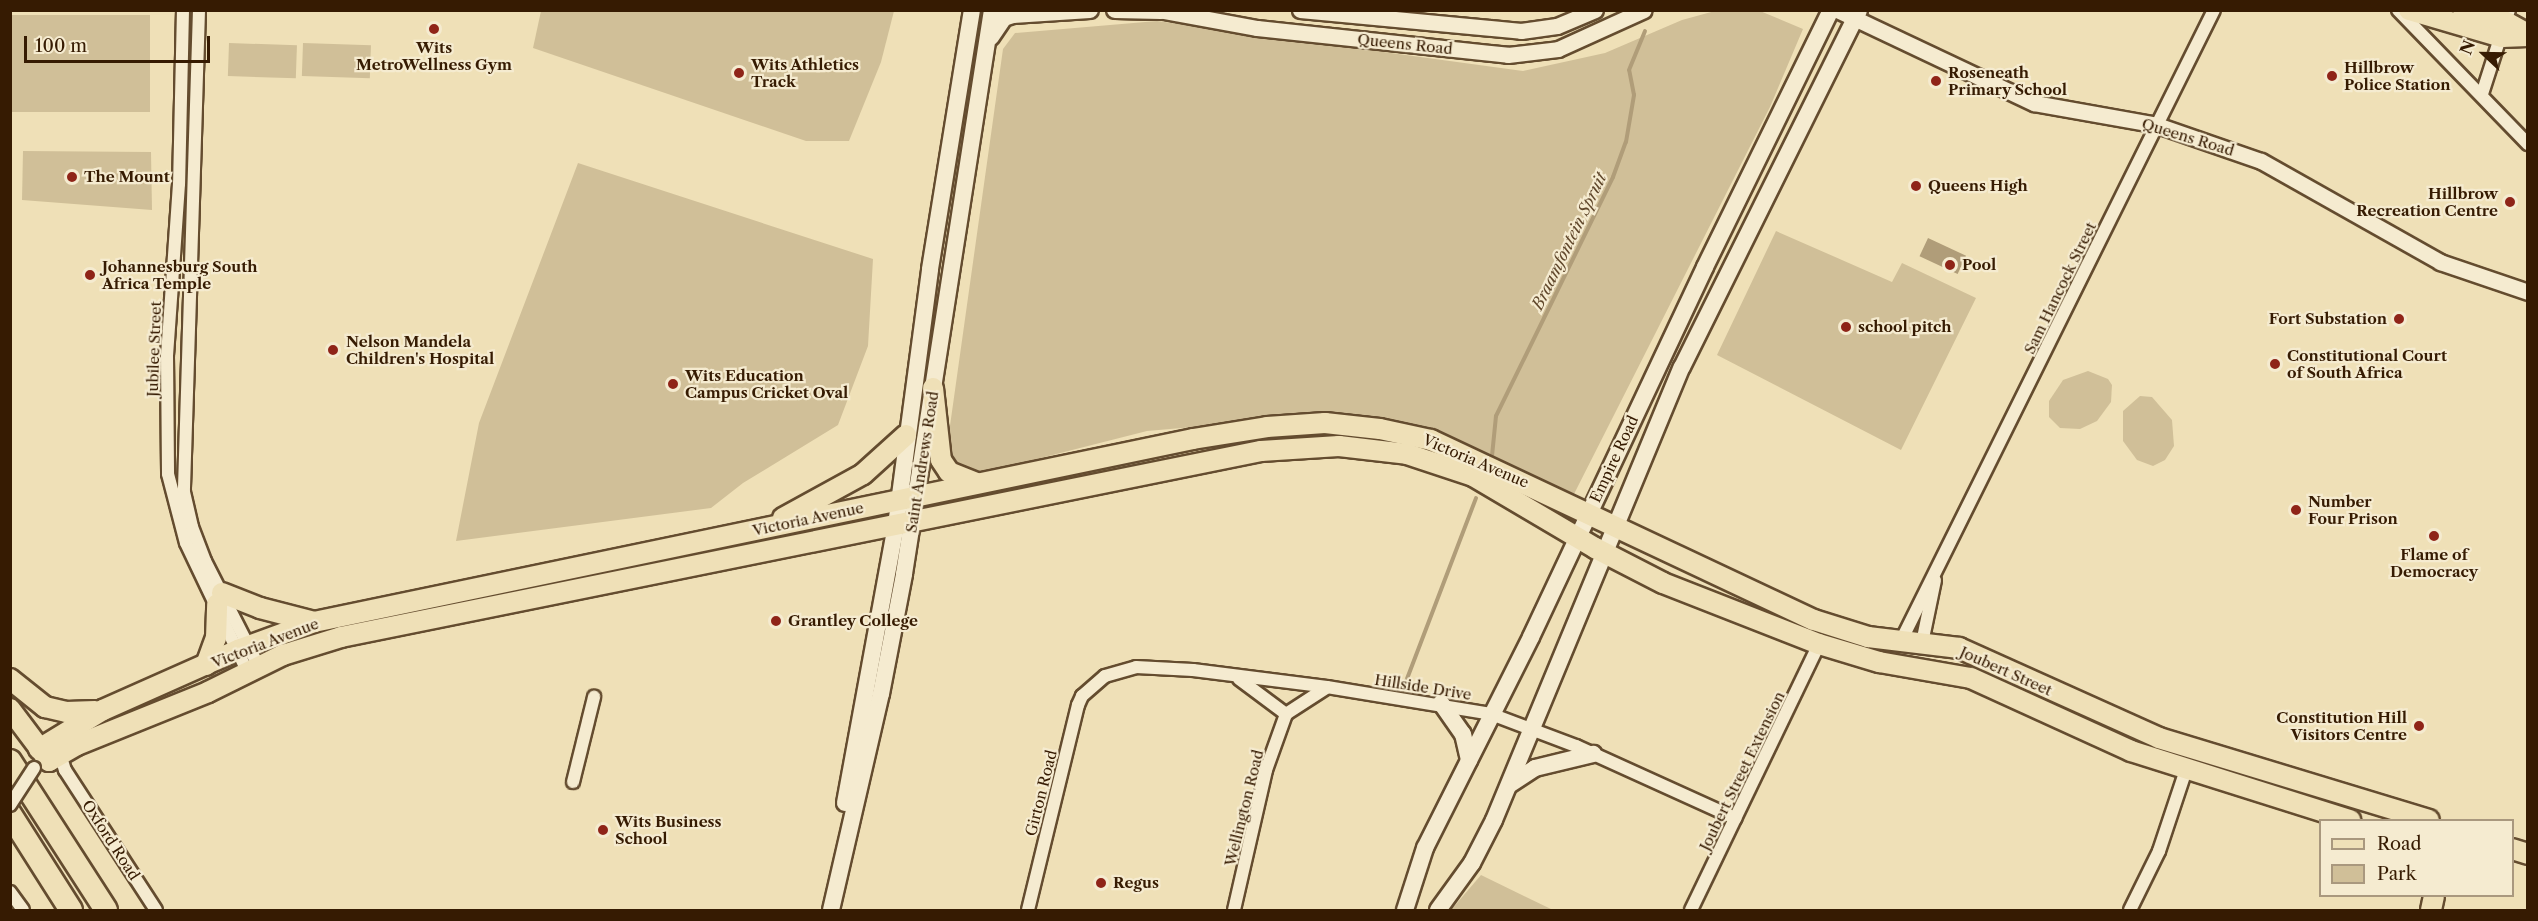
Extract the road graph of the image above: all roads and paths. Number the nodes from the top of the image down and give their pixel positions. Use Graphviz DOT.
graph roads {
  1 [pos="183,10"];
  2 [pos="199,10"];
  3 [pos="972,10"];
  4 [pos="992,10"];
  5 [pos="1090,10"];
  6 [pos="1115,10"];
  7 [pos="1300,10"];
  8 [pos="1596,10"];
  9 [pos="1644,10"];
  10 [pos="1831,10"];
  11 [pos="1837,10"];
  12 [pos="2214,10"];
  13 [pos="2398,10"];
  14 [pos="2409,10"];
  15 [pos="2463,10"];
  16 [pos="1160,11"];
  17 [pos="1195,14"];
  18 [pos="1857,15"];
  19 [pos="1616,20"];
  20 [pos="2505,23"];
  21 [pos="2528,35"];
  22 [pos="987,43"];
  23 [pos="2482,94"];
  24 [pos="2157,125"];
  25 [pos="2528,144"];
  26 [pos="2528,292"];
  27 [pos="933,388"];
  28 [pos="906,435"];
  29 [pos="976,483"];
  30 [pos="917,496"];
  31 [pos="898,500"];
  32 [pos="1590,512"];
  33 [pos="904,523"];
  34 [pos="1619,525"];
  35 [pos="762,529"];
  36 [pos="1579,537"];
  37 [pos="1606,554"];
  38 [pos="201,563"];
  39 [pos="1935,579"];
  40 [pos="220,598"];
  41 [pos="314,622"];
  42 [pos="1901,641"];
  43 [pos="1922,643"];
  44 [pos="1819,644"];
  45 [pos="243,648"];
  46 [pos="206,665"];
  47 [pos="253,670"];
  48 [pos="1224,674"];
  49 [pos="10,679"];
  50 [pos="1091,686"];
  51 [pos="1327,687"];
  52 [pos="10,690"];
  53 [pos="594,697"];
  54 [pos="1441,703"];
  55 [pos="10,709"];
  56 [pos="103,710"];
  57 [pos="1286,714"];
  58 [pos="1491,714"];
  59 [pos="1532,728"];
  60 [pos="1593,754"];
  61 [pos="48,758"];
  62 [pos="1469,760"];
  63 [pos="10,761"];
  64 [pos="2186,770"];
  65 [pos="573,782"];
  66 [pos="1509,785"];
  67 [pos="10,805"];
  68 [pos="10,814"];
  69 [pos="1735,818"];
  70 [pos="2346,819"];
  71 [pos="2426,819"];
  72 [pos="11,892"];
  73 [pos="23,910"];
  74 [pos="71,910"];
  75 [pos="106,910"];
  76 [pos="156,910"];
  77 [pos="821,910"];
  78 [pos="831,910"];
  79 [pos="1028,910"];
  80 [pos="1234,910"];
  81 [pos="1405,910"];
  82 [pos="1438,910"];
  83 [pos="1691,910"];
  84 [pos="2130,910"];
  1 -- 38 [label="street, Jubilee Street"];
  2 -- 38 [label="street, Jubilee Street"];
  3 -- 28 [label="main road, Saint Andrews Road"];
  4 -- 22 [label="main road, Saint Andrews Road"];
  5 -- 22 [label="main road"];
  6 -- 16 [label="main road"];
  7 -- 8 [label="street, Queens Road"];
  8 -- 19 [label="street"];
  9 -- 19 [label="street, Queens Road"];
  10 -- 32 [label="main road, Empire Road"];
  11 -- 18 [label="street, Queens Road"];
  12 -- 24 [label="street, Sam Hancock Street"];
  13 -- 23 [label="street"];
  14 -- 20 [label="main road"];
  15 -- 20 [label="main road"];
  16 -- 17 [label="street, Queens Road"];
  17 -- 19 [label="street, Queens Road"];
  18 -- 24 [label="street, Queens Road"];
  18 -- 34 [label="main road, Empire Road"];
  20 -- 21 [label="main road"];
  20 -- 23 [label="street"];
  22 -- 27 [label="main road, Saint Andrews Road"];
  23 -- 25 [label="street"];
  24 -- 26 [label="street, Queens Road"];
  24 -- 39 [label="street, Sam Hancock Street"];
  27 -- 29 [label="main road"];
  27 -- 30 [label="main road, Saint Andrews Road"];
  28 -- 31 [label="main road, Saint Andrews Road"];
  28 -- 35 [label="main road"];
  29 -- 30 [label="main road, Victoria Avenue"];
  29 -- 32 [label="main road, Victoria Avenue"];
  30 -- 31 [label="main road, Victoria Avenue"];
  30 -- 33 [label="main road, Saint Andrews Road"];
  31 -- 33 [label="main road, Saint Andrews Road"];
  31 -- 35 [label="main road, Victoria Avenue"];
  32 -- 34 [label="main road, Joubert Street"];
  32 -- 36 [label="main road, Empire Road"];
  33 -- 36 [label="main road, Victoria Avenue"];
  33 -- 47 [label="main road, Victoria Avenue"];
  33 -- 77 [label="main road, Saint Andrews Road"];
  33 -- 78 [label="main road, Saint Andrews Road"];
  34 -- 37 [label="main road, Empire Road"];
  34 -- 42 [label="main road, Joubert Street"];
  35 -- 41 [label="main road, Victoria Avenue"];
  36 -- 37 [label="main road, Joubert Street"];
  36 -- 58 [label="main road, Empire Road"];
  37 -- 44 [label="main road, Joubert Street"];
  37 -- 59 [label="main road, Empire Road"];
  38 -- 40 [label="street, Jubilee Street"];
  39 -- 42 [label="street, Sam Hancock Street"];
  39 -- 43 [label="street, Sam Hancock Street"];
  40 -- 41 [label="main road"];
  40 -- 45 [label="street, Jubilee Street"];
  40 -- 46 [label="main road"];
  41 -- 45 [label="main road, Victoria Avenue"];
  42 -- 43 [label="main road, Joubert Street"];
  43 -- 71 [label="main road, Joubert Street"];
  44 -- 64 [label="main road, Joubert Street"];
  44 -- 69 [label="street, Joubert Street Extension"];
  45 -- 46 [label="main road, Victoria Avenue"];
  45 -- 47 [label="street, Jubilee Street"];
  46 -- 56 [label="main road, Victoria Avenue"];
  47 -- 61 [label="main road, Victoria Avenue"];
  48 -- 50 [label="street, Hillside Drive"];
  48 -- 51 [label="street, Hillside Drive"];
  48 -- 57 [label="street"];
  49 -- 56 [label="main road"];
  50 -- 79 [label="street, Girton Road"];
  51 -- 54 [label="street, Hillside Drive"];
  51 -- 57 [label="street"];
  52 -- 61 [label="main road, Oxford Road"];
  53 -- 65 [label="street"];
  54 -- 58 [label="street, Hillside Drive"];
  54 -- 62 [label="main road"];
  55 -- 61 [label="main road, Oxford Road"];
  56 -- 61 [label="main road, Victoria Avenue"];
  57 -- 80 [label="street, Wellington Road"];
  58 -- 59 [label="street, Hillside Drive"];
  58 -- 62 [label="main road, Empire Road"];
  59 -- 60 [label="street, Hillside Drive"];
  59 -- 66 [label="main road, Empire Road"];
  60 -- 66 [label="main road"];
  60 -- 69 [label="street, Hillside Drive"];
  61 -- 67 [label="street, bridge"];
  61 -- 76 [label="street, Oxford Road"];
  62 -- 81 [label="main road, Empire Road"];
  63 -- 75 [label="highway"];
  64 -- 70 [label="main road, Joubert Street"];
  64 -- 84 [label="street"];
  66 -- 82 [label="main road, Empire Road"];
  68 -- 74 [label="highway"];
  69 -- 83 [label="street, Joubert Street Extension"];
  72 -- 73 [label="street"];
}
